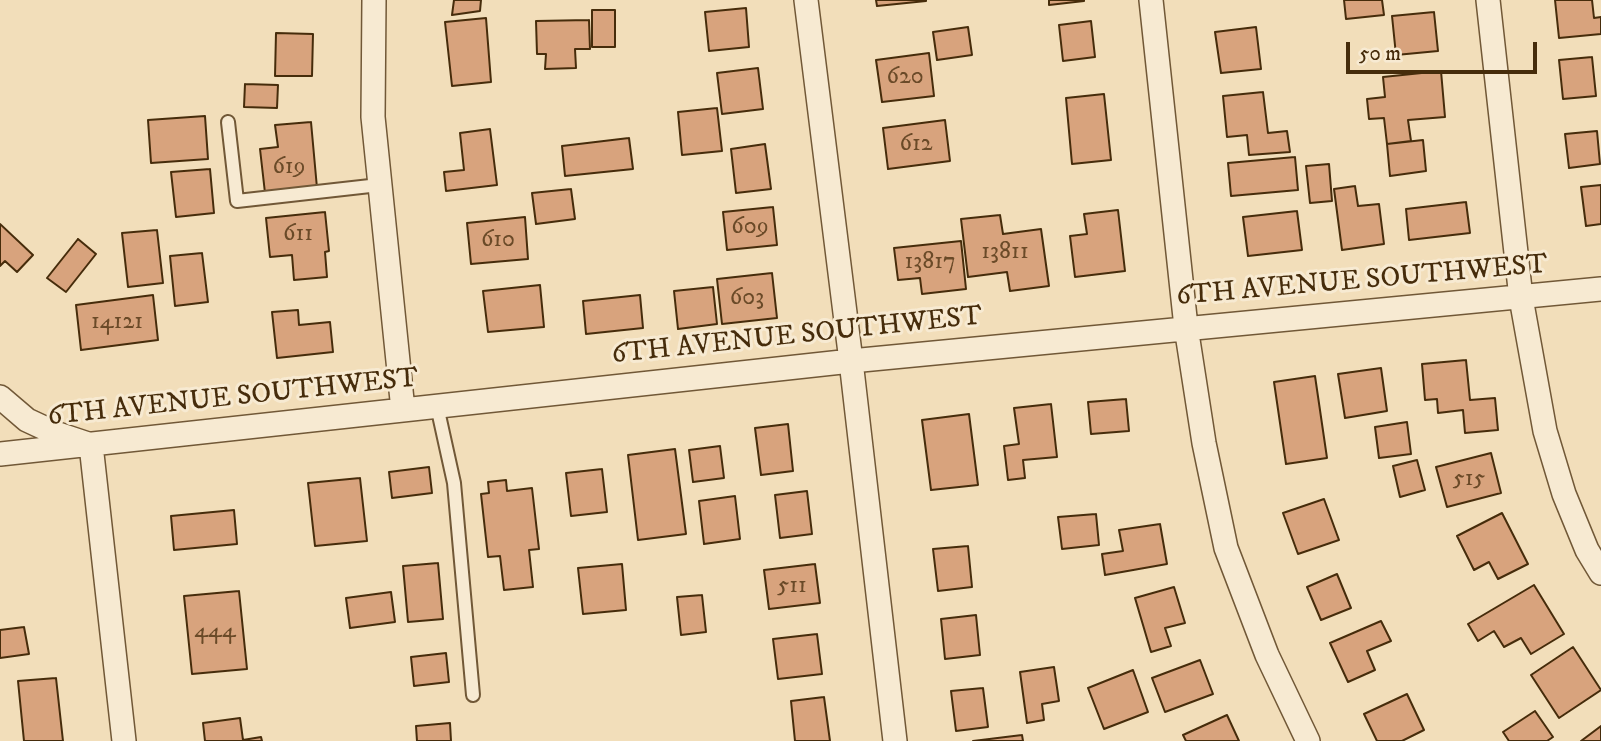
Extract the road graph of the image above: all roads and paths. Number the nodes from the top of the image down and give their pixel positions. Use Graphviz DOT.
graph roads {
  1 [pos="374,0"];
  2 [pos="806,0"];
  3 [pos="1151,0"];
  4 [pos="1488,0"];
  5 [pos="228,122"];
  6 [pos="379,185"];
  7 [pos="1601,289"];
  8 [pos="1521,298"];
  9 [pos="1186,327"];
  10 [pos="851,361"];
  11 [pos="0,397"];
  12 [pos="437,406"];
  13 [pos="403,410"];
  14 [pos="91,444"];
  15 [pos="0,454"];
  16 [pos="1601,573"];
  17 [pos="473,695"];
  18 [pos="124,741"];
  19 [pos="895,741"];
  20 [pos="1308,741"];
  1 -- 6 [label="street"];
  2 -- 10 [label="street"];
  3 -- 9 [label="street"];
  4 -- 8 [label="street"];
  5 -- 6 [label="lane"];
  6 -- 13 [label="street"];
  7 -- 8 [label="street, 6TH AVENUE SOUTHWEST"];
  8 -- 9 [label="street, 6TH AVENUE SOUTHWEST"];
  8 -- 16 [label="street"];
  9 -- 10 [label="street, 6TH AVENUE SOUTHWEST"];
  9 -- 20 [label="street"];
  10 -- 12 [label="street, 6TH AVENUE SOUTHWEST"];
  10 -- 19 [label="street"];
  11 -- 14 [label="street"];
  12 -- 13 [label="street, 6TH AVENUE SOUTHWEST"];
  12 -- 17 [label="lane"];
  13 -- 14 [label="street, 6TH AVENUE SOUTHWEST"];
  14 -- 15 [label="street, 6TH AVENUE SOUTHWEST"];
  14 -- 18 [label="street"];
}
